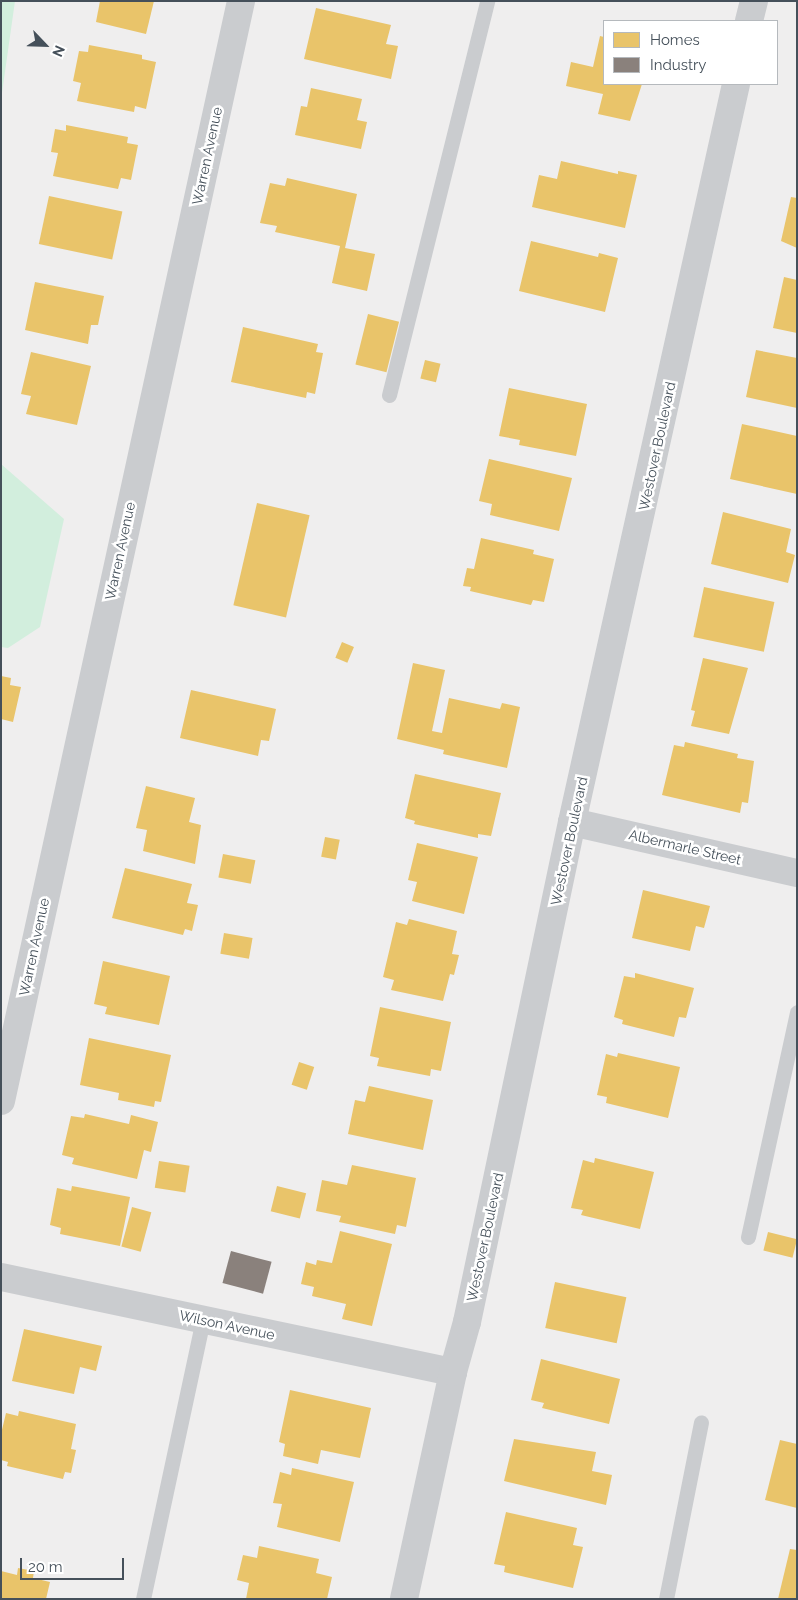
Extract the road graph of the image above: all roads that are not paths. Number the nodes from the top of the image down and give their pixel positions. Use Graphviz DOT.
graph roads {
  1 [pos="241,1"];
  2 [pos="487,1"];
  3 [pos="754,1"];
  4 [pos="750,20"];
  5 [pos="736,85"];
  6 [pos="389,395"];
  7 [pos="572,822"];
  8 [pos="797,874"];
  9 [pos="797,1012"];
  10 [pos="1,1102"];
  11 [pos="748,1237"];
  12 [pos="1,1277"];
  13 [pos="202,1320"];
  14 [pos="453,1372"];
  15 [pos="702,1422"];
  16 [pos="143,1599"];
  17 [pos="404,1599"];
  18 [pos="666,1599"];
  1 -- 10 [label="street, Warren Avenue"];
  2 -- 6 [label="lane"];
  3 -- 4 [label="street"];
  5 -- 7 [label="street, Westover Boulevard"];
  7 -- 8 [label="street, Albermarle Street"];
  7 -- 14 [label="street, Westover Boulevard"];
  9 -- 11 [label="lane"];
  12 -- 13 [label="street, Wilson Avenue"];
  13 -- 14 [label="street, Wilson Avenue"];
  13 -- 16 [label="lane"];
  14 -- 17 [label="street, Westover Boulevard"];
  15 -- 18 [label="lane"];
}
